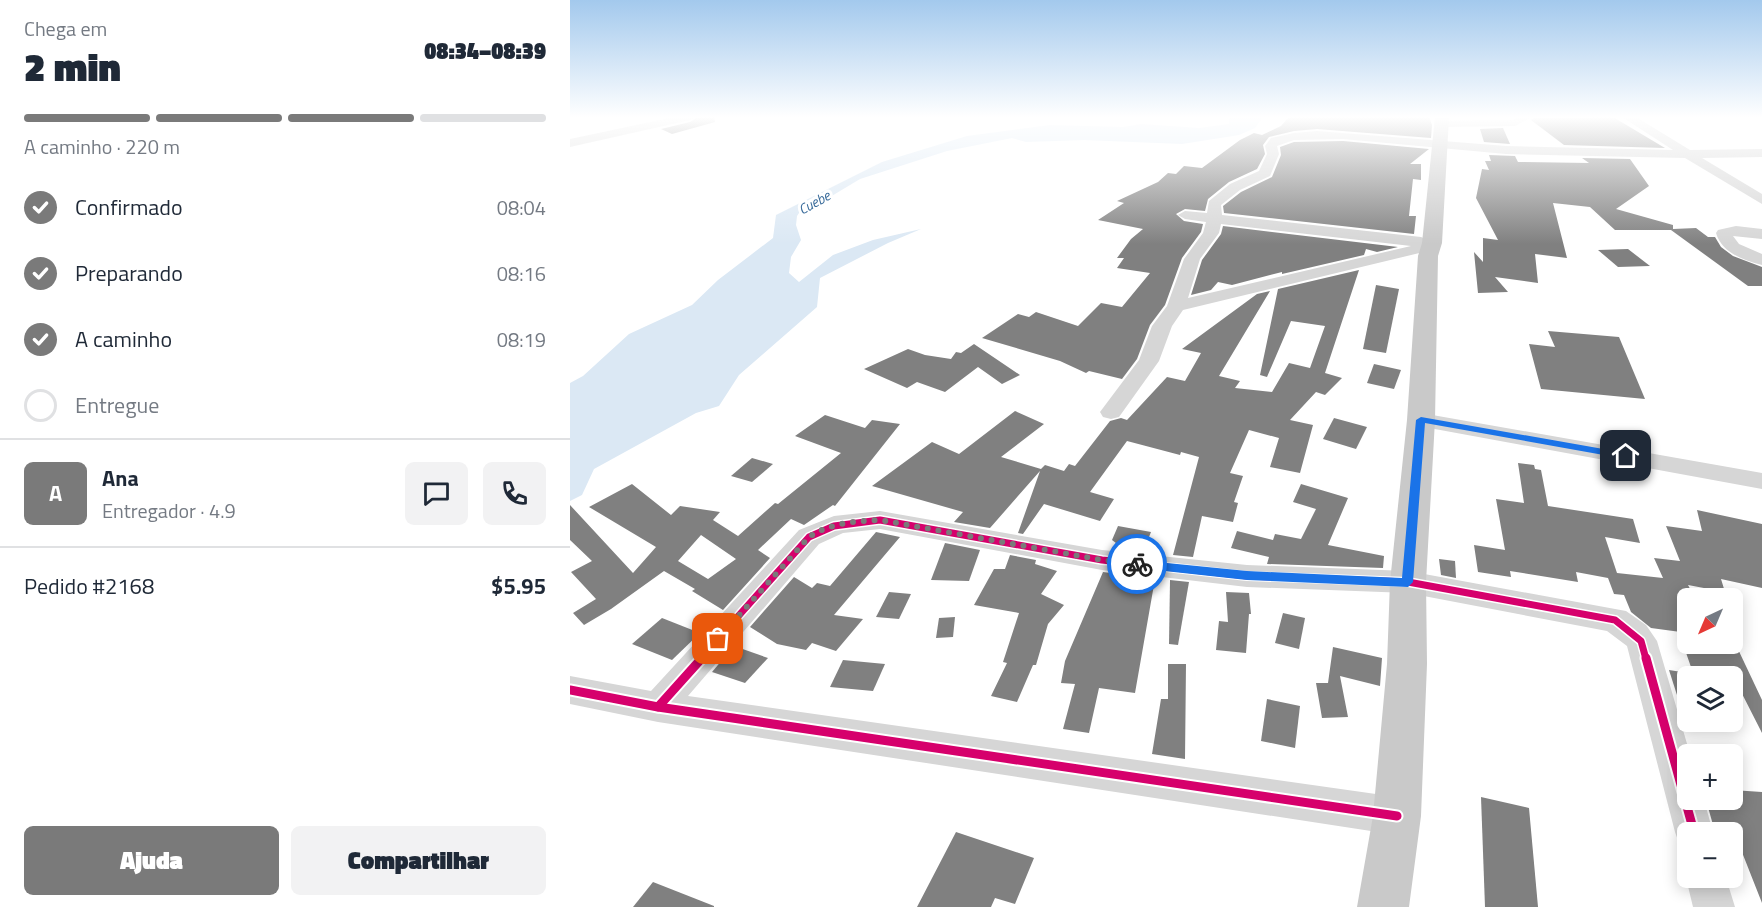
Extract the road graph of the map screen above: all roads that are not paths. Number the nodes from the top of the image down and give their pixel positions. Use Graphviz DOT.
graph roads {
  1 [pos="1271,159"];
  2 [pos="1438,159"];
  3 [pos="1695,159"];
  4 [pos="1762,200"];
  5 [pos="1185,215"];
  6 [pos="1215,218"];
  7 [pos="1762,234"];
  8 [pos="1431,245"];
  9 [pos="1762,260"];
  10 [pos="1176,306"];
  11 [pos="1111,412"];
  12 [pos="1421,420"];
  13 [pos="1762,481"];
  14 [pos="1408,582"];
  15 [pos="570,690"];
  16 [pos="658,707"];
  17 [pos="1397,816"];
  18 [pos="1691,822"];
  19 [pos="1709,888"];
  20 [pos="1383,907"];
  21 [pos="1714,907"];
  1 -- 6 [label="street"];
  2 -- 8 [label="main road"];
  3 -- 4 [label="street"];
  5 -- 6 [label="street"];
  6 -- 8 [label="street"];
  6 -- 10 [label="street"];
  7 -- 9 [label="street"];
  8 -- 10 [label="street"];
  8 -- 12 [label="main road"];
  10 -- 11 [label="street"];
  12 -- 13 [label="street"];
  12 -- 14 [label="main road"];
  14 -- 16 [label="street"];
  14 -- 17 [label="main road"];
  14 -- 18 [label="street"];
  15 -- 16 [label="street"];
  16 -- 17 [label="street"];
  17 -- 20 [label="main road"];
  19 -- 21 [label="street"];
}
